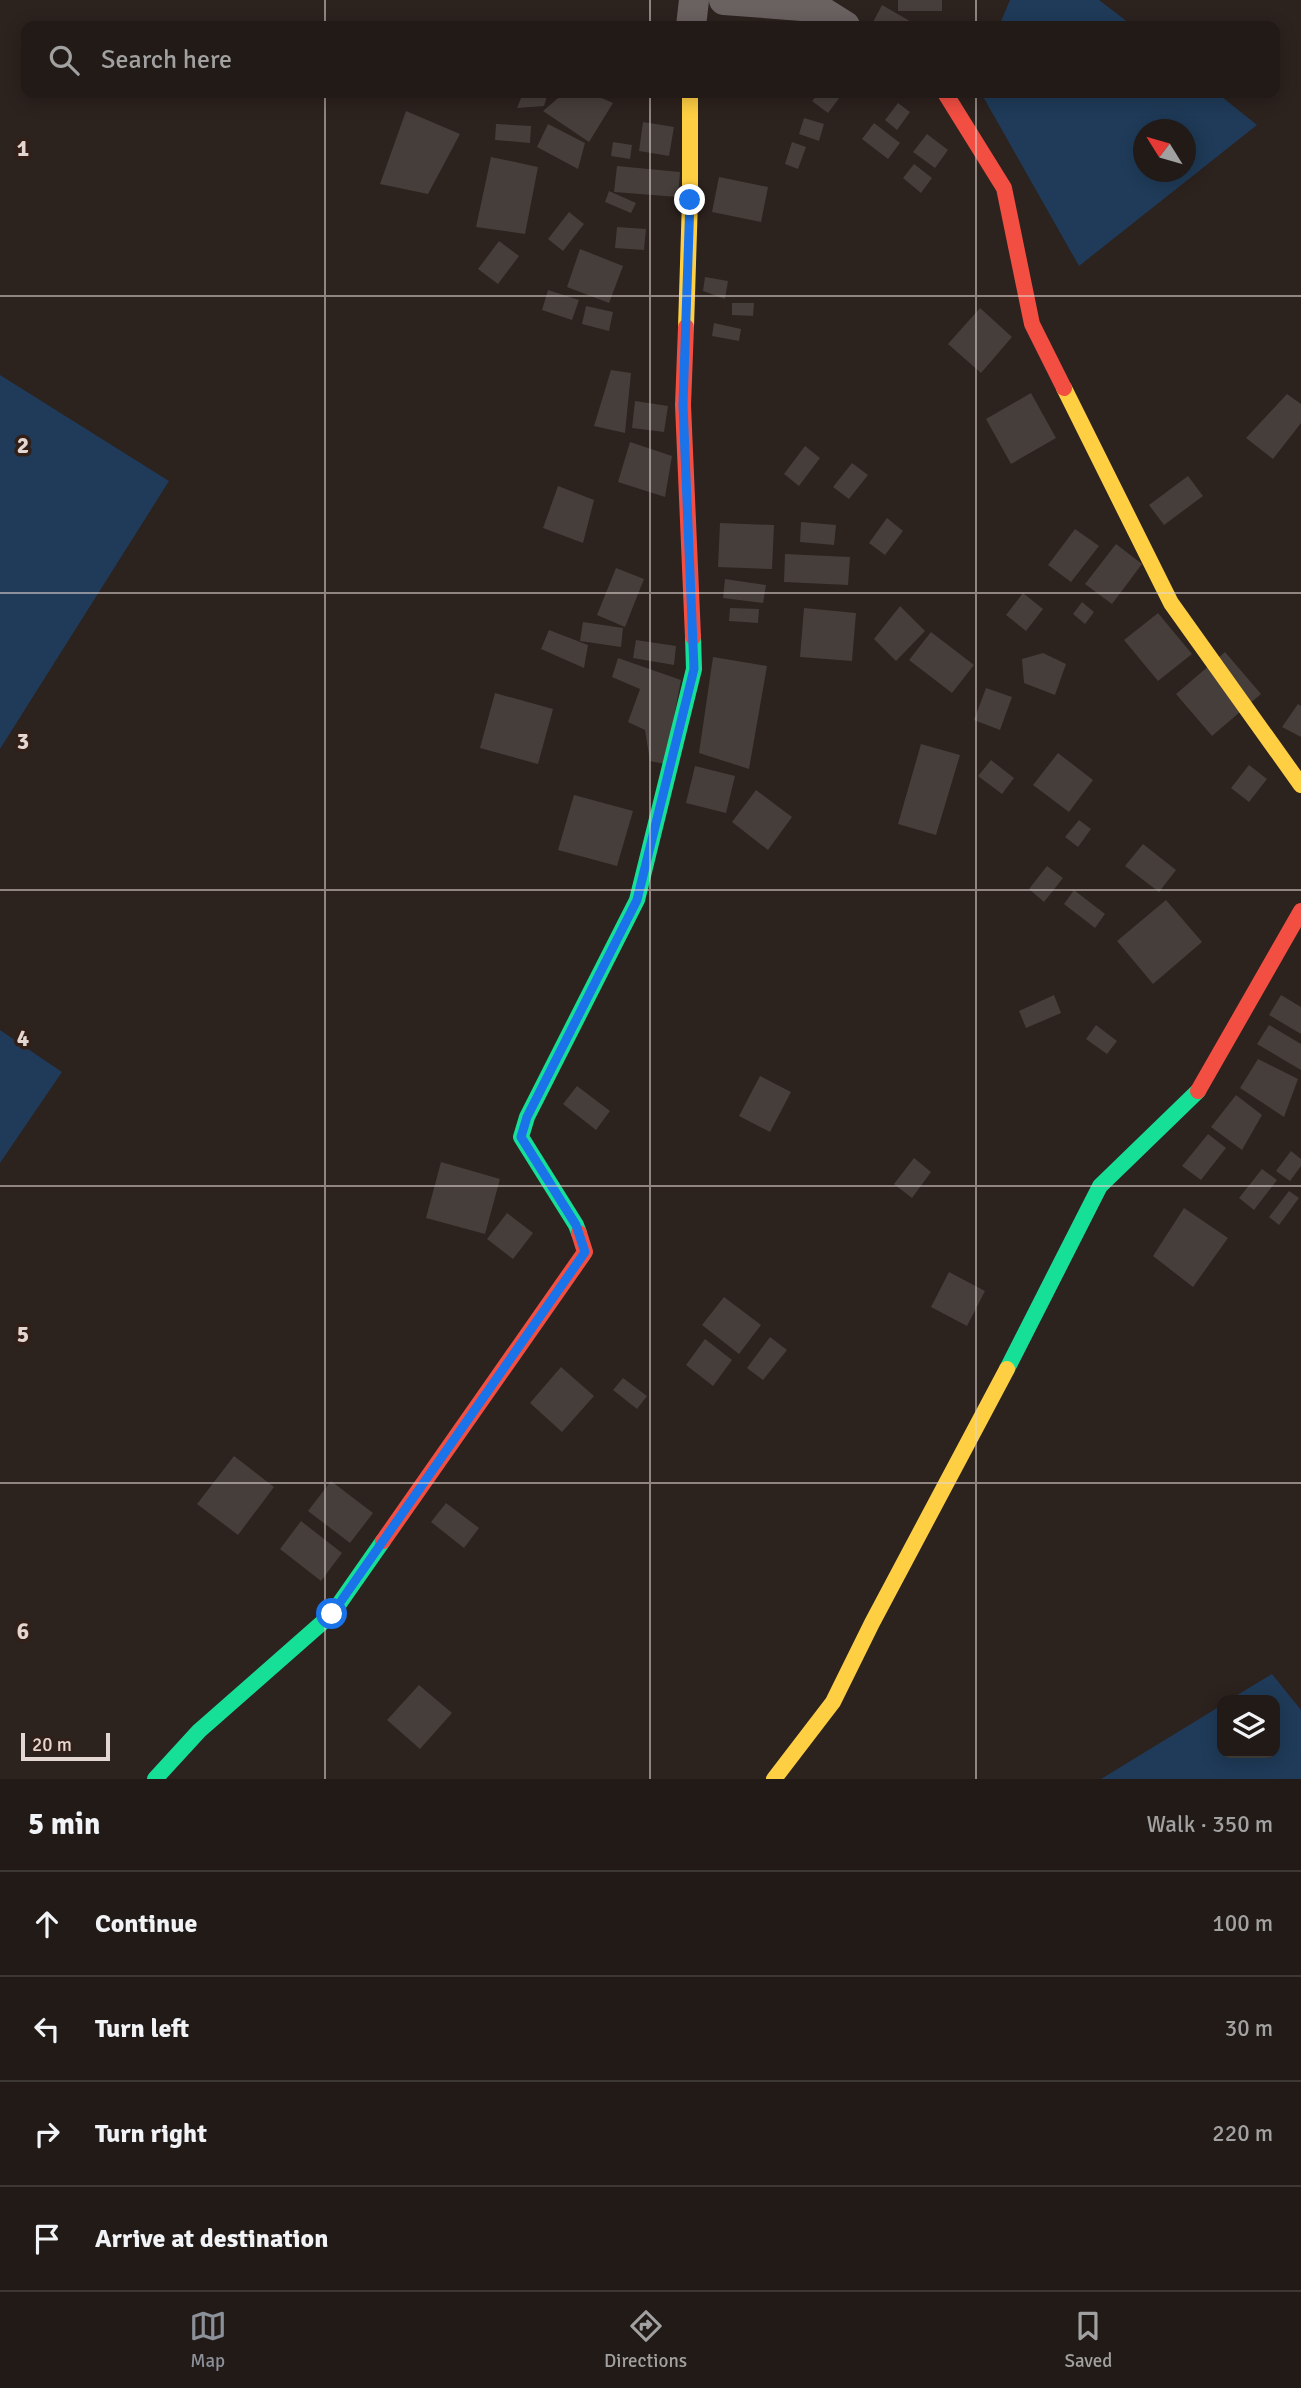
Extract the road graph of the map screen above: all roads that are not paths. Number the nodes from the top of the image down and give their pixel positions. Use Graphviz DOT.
graph roads {
  1 [pos="694,0"];
  2 [pos="724,0"];
  3 [pos="692,21"];
  4 [pos="837,21"];
  5 [pos="690,98"];
  6 [pos="947,98"];
  7 [pos="1301,785"];
  8 [pos="1301,911"];
  9 [pos="155,1779"];
  10 [pos="774,1779"];
  1 -- 3 [label="street"];
  2 -- 4 [label="street"];
  5 -- 9 [label="street"];
  6 -- 7 [label="street"];
  8 -- 10 [label="street"];
}
